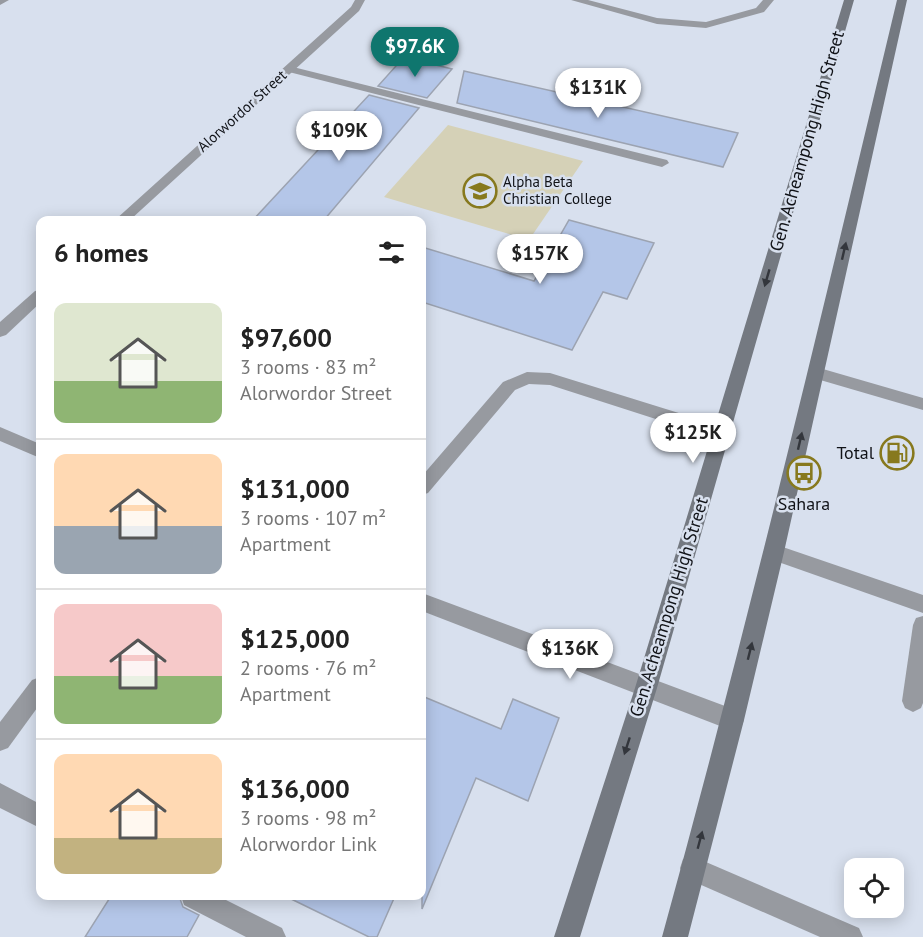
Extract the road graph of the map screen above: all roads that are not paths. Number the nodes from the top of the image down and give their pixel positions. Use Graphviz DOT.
graph roads {
  1 [pos="360,0"];
  2 [pos="576,0"];
  3 [pos="769,0"];
  4 [pos="849,0"];
  5 [pos="902,0"];
  6 [pos="289,69"];
  7 [pos="662,163"];
  8 [pos="126,216"];
  9 [pos="36,299"];
  10 [pos="0,331"];
  11 [pos="816,373"];
  12 [pos="923,404"];
  13 [pos="722,433"];
  14 [pos="0,434"];
  15 [pos="36,449"];
  16 [pos="426,483"];
  17 [pos="774,552"];
  18 [pos="426,604"];
  19 [pos="923,604"];
  20 [pos="923,625"];
  21 [pos="646,688"];
  22 [pos="36,692"];
  23 [pos="913,701"];
  24 [pos="733,720"];
  25 [pos="0,740"];
  26 [pos="0,795"];
  27 [pos="36,814"];
  28 [pos="692,868"];
  29 [pos="201,900"];
  30 [pos="273,937"];
  31 [pos="567,937"];
  32 [pos="675,937"];
  33 [pos="850,937"];
  1 -- 6 [label="street, Alorwordor Street"];
  2 -- 3 [label="street"];
  4 -- 13 [label="main road, Gen. Acheampong High Street, one-way"];
  11 -- 5 [label="main road, one-way"];
  6 -- 7 [label="street"];
  6 -- 8 [label="street, Alorwordor Street"];
  9 -- 10 [label="street"];
  11 -- 12 [label="street"];
  17 -- 11 [label="main road, one-way"];
  13 -- 16 [label="street"];
  13 -- 21 [label="main road, Gen. Acheampong High Street"];
  14 -- 15 [label="street"];
  17 -- 19 [label="street"];
  24 -- 17 [label="main road, one-way"];
  18 -- 21 [label="street"];
  20 -- 23 [label="street"];
  21 -- 24 [label="street"];
  21 -- 31 [label="main road, Gen. Acheampong High Street, one-way"];
  22 -- 25 [label="street"];
  28 -- 24 [label="main road, one-way"];
  26 -- 27 [label="street"];
  28 -- 32 [label="main road"];
  28 -- 33 [label="street"];
  29 -- 30 [label="street"];
}
